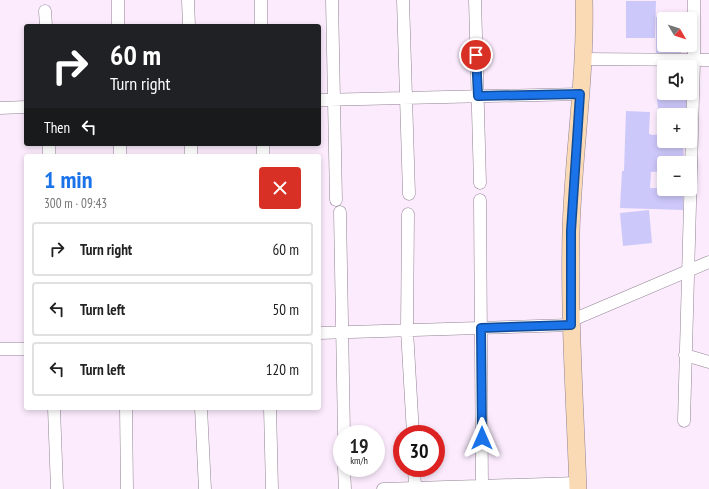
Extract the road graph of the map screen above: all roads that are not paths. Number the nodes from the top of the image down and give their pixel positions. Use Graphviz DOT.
graph roads {
  1 [pos="118,0"];
  2 [pos="188,0"];
  3 [pos="261,0"];
  4 [pos="332,0"];
  5 [pos="403,0"];
  6 [pos="475,0"];
  7 [pos="584,0"];
  8 [pos="694,0"];
  9 [pos="45,11"];
  10 [pos="46,24"];
  11 [pos="118,24"];
  12 [pos="189,24"];
  13 [pos="261,24"];
  14 [pos="583,59"];
  15 [pos="694,60"];
  16 [pos="697,60"];
  17 [pos="709,60"];
  18 [pos="580,94"];
  19 [pos="478,96"];
  20 [pos="406,98"];
  21 [pos="321,100"];
  22 [pos="334,100"];
  23 [pos="693,100"];
  24 [pos="0,108"];
  25 [pos="24,108"];
  26 [pos="480,182"];
  27 [pos="409,194"];
  28 [pos="336,200"];
  29 [pos="480,200"];
  30 [pos="340,212"];
  31 [pos="408,214"];
  32 [pos="709,262"];
  33 [pos="688,271"];
  34 [pos="571,323"];
  35 [pos="481,328"];
  36 [pos="408,330"];
  37 [pos="342,332"];
  38 [pos="321,333"];
  39 [pos="24,348"];
  40 [pos="0,349"];
  41 [pos="685,355"];
  42 [pos="709,362"];
  43 [pos="54,410"];
  44 [pos="126,410"];
  45 [pos="202,410"];
  46 [pos="270,410"];
  47 [pos="684,420"];
  48 [pos="344,425"];
  49 [pos="413,425"];
  50 [pos="344,477"];
  51 [pos="414,477"];
  52 [pos="578,486"];
  53 [pos="482,487"];
  54 [pos="415,488"];
  55 [pos="57,489"];
  56 [pos="127,489"];
  57 [pos="204,489"];
  58 [pos="272,489"];
  59 [pos="345,489"];
  60 [pos="383,489"];
  1 -- 11 [label="street"];
  2 -- 12 [label="street"];
  3 -- 13 [label="street"];
  4 -- 22 [label="street"];
  5 -- 20 [label="street"];
  6 -- 19 [label="street"];
  7 -- 14 [label="street"];
  8 -- 15 [label="street"];
  9 -- 10 [label="street"];
  14 -- 15 [label="street"];
  14 -- 18 [label="street"];
  16 -- 17 [label="street"];
  18 -- 19 [label="street"];
  18 -- 34 [label="street"];
  19 -- 20 [label="street"];
  19 -- 26 [label="street"];
  20 -- 22 [label="street"];
  20 -- 27 [label="street"];
  21 -- 22 [label="street"];
  22 -- 28 [label="street"];
  23 -- 33 [label="street"];
  24 -- 25 [label="street"];
  29 -- 35 [label="street"];
  30 -- 37 [label="street"];
  31 -- 36 [label="street"];
  32 -- 33 [label="street"];
  33 -- 34 [label="street"];
  33 -- 41 [label="street"];
  34 -- 35 [label="street"];
  34 -- 52 [label="street"];
  35 -- 36 [label="street"];
  35 -- 53 [label="street"];
  36 -- 37 [label="street"];
  36 -- 49 [label="street"];
  37 -- 38 [label="street"];
  37 -- 48 [label="street"];
  39 -- 40 [label="street"];
  41 -- 42 [label="street"];
  41 -- 47 [label="street"];
  43 -- 55 [label="street"];
  44 -- 56 [label="street"];
  45 -- 57 [label="street"];
  46 -- 58 [label="street"];
  50 -- 59 [label="street"];
  51 -- 54 [label="street"];
  52 -- 53 [label="street"];
  53 -- 54 [label="street"];
  54 -- 60 [label="street"];
}
